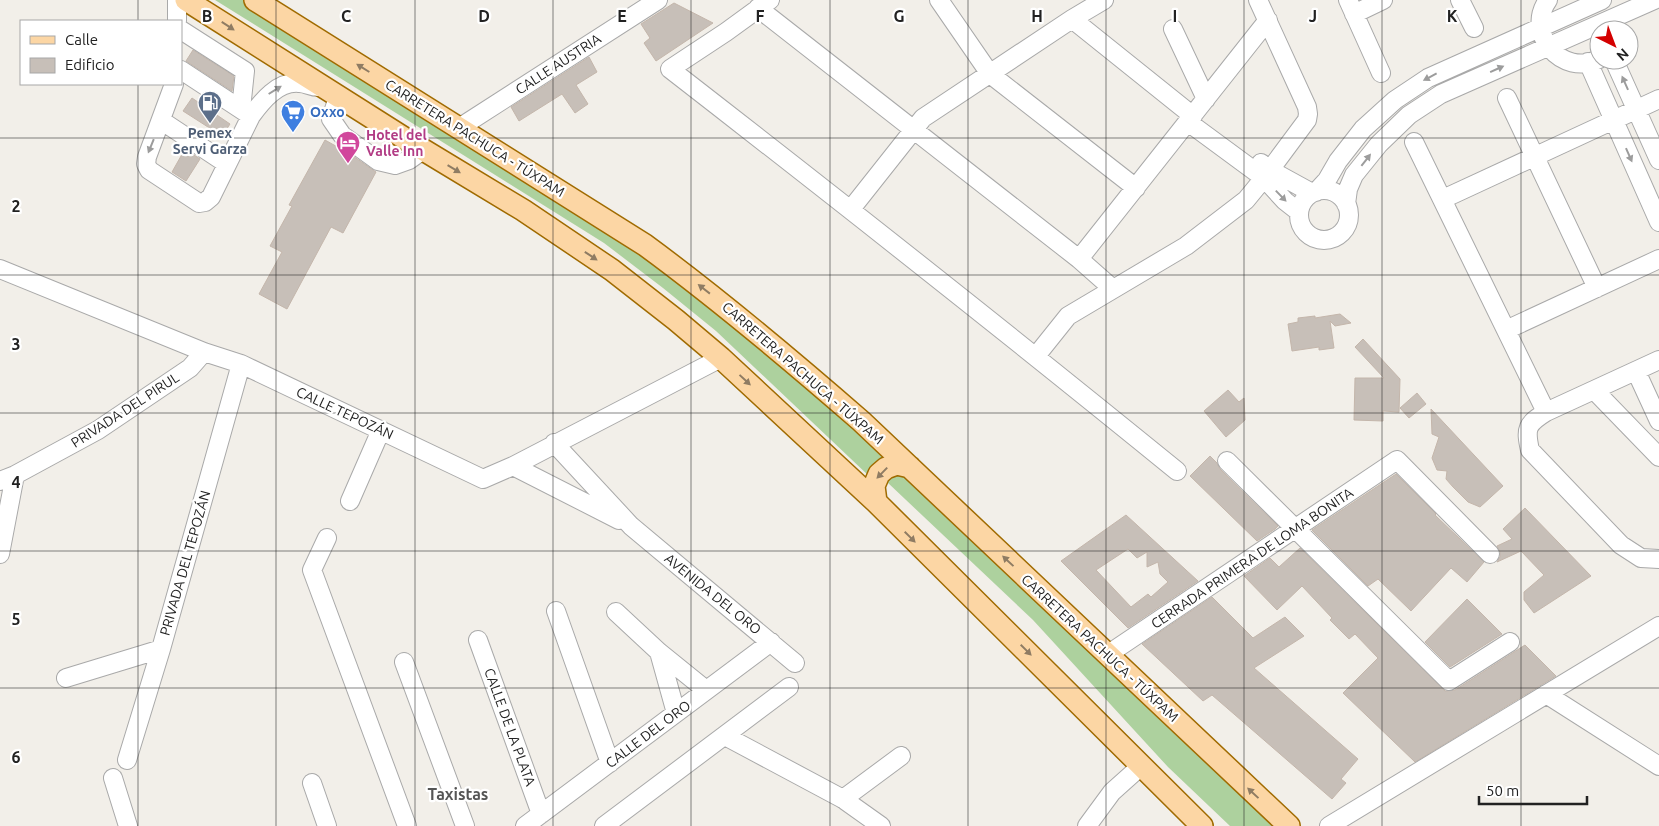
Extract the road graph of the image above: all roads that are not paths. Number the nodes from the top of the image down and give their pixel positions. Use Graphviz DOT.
graph roads {
  1 [pos="177,0"];
  2 [pos="186,0"];
  3 [pos="255,0"];
  4 [pos="657,0"];
  5 [pos="939,0"];
  6 [pos="1104,0"];
  7 [pos="1258,0"];
  8 [pos="1383,0"];
  9 [pos="1460,0"];
  10 [pos="1548,0"];
  11 [pos="1602,0"];
  12 [pos="1654,0"];
  13 [pos="764,4"];
  14 [pos="1351,7"];
  15 [pos="1618,15"];
  16 [pos="1072,19"];
  17 [pos="177,20"];
  18 [pos="1268,20"];
  19 [pos="1173,28"];
  20 [pos="1474,28"];
  21 [pos="1540,28"];
  22 [pos="182,31"];
  23 [pos="1548,47"];
  24 [pos="1589,60"];
  25 [pos="1596,70"];
  26 [pos="1618,70"];
  27 [pos="182,71"];
  28 [pos="1381,72"];
  29 [pos="990,74"];
  30 [pos="174,85"];
  31 [pos="331,92"];
  32 [pos="1508,98"];
  33 [pos="1659,99"];
  34 [pos="1636,110"];
  35 [pos="246,112"];
  36 [pos="1196,112"];
  37 [pos="1613,120"];
  38 [pos="162,121"];
  39 [pos="459,128"];
  40 [pos="913,129"];
  41 [pos="1414,142"];
  42 [pos="423,150"];
  43 [pos="1535,156"];
  44 [pos="1659,160"];
  45 [pos="228,164"];
  46 [pos="1267,174"];
  47 [pos="1136,188"];
  48 [pos="1314,192"];
  49 [pos="1443,200"];
  50 [pos="1346,204"];
  51 [pos="851,209"];
  52 [pos="1299,212"];
  53 [pos="1659,222"];
  54 [pos="1079,259"];
  55 [pos="1659,259"];
  56 [pos="0,270"];
  57 [pos="1597,288"];
  58 [pos="1113,289"];
  59 [pos="1506,330"];
  60 [pos="204,352"];
  61 [pos="1036,356"];
  62 [pos="721,358"];
  63 [pos="1659,360"];
  64 [pos="241,364"];
  65 [pos="1636,371"];
  66 [pos="1594,390"];
  67 [pos="1546,412"];
  68 [pos="1659,421"];
  69 [pos="381,430"];
  70 [pos="554,443"];
  71 [pos="1659,457"];
  72 [pos="1227,461"];
  73 [pos="513,466"];
  74 [pos="910,467"];
  75 [pos="1178,471"];
  76 [pos="8,478"];
  77 [pos="350,501"];
  78 [pos="876,502"];
  79 [pos="631,526"];
  80 [pos="1296,529"];
  81 [pos="327,538"];
  82 [pos="0,554"];
  83 [pos="1490,554"];
  84 [pos="1659,559"];
  85 [pos="556,611"];
  86 [pos="616,612"];
  87 [pos="1659,626"];
  88 [pos="478,640"];
  89 [pos="771,642"];
  90 [pos="1510,642"];
  91 [pos="161,649"];
  92 [pos="659,652"];
  93 [pos="1107,655"];
  94 [pos="404,662"];
  95 [pos="795,663"];
  96 [pos="66,678"];
  97 [pos="789,687"];
  98 [pos="706,690"];
  99 [pos="1546,694"];
  100 [pos="676,713"];
  101 [pos="725,736"];
  102 [pos="901,756"];
  103 [pos="127,760"];
  104 [pos="610,762"];
  105 [pos="1141,766"];
  106 [pos="1659,766"];
  107 [pos="113,778"];
  108 [pos="312,783"];
  109 [pos="1168,792"];
  110 [pos="843,799"];
  111 [pos="541,814"];
  112 [pos="128,826"];
  113 [pos="327,826"];
  114 [pos="407,826"];
  115 [pos="465,826"];
  116 [pos="525,826"];
  117 [pos="604,826"];
  118 [pos="881,826"];
  119 [pos="1087,826"];
  120 [pos="1186,826"];
  121 [pos="1202,826"];
  122 [pos="1289,826"];
  123 [pos="1329,826"];
  1 -- 17 [label="street"];
  2 -- 31 [label="main road, one-way"];
  39 -- 3 [label="main road, CARRETERA PACHUCA - TÚXPAM, one-way"];
  4 -- 39 [label="street, CALLE AUSTRIA"];
  5 -- 29 [label="street"];
  6 -- 16 [label="street"];
  7 -- 18 [label="street"];
  8 -- 14 [label="street"];
  9 -- 20 [label="street"];
  10 -- 21 [label="street"];
  11 -- 21 [label="street"];
  12 -- 15 [label="street"];
  13 -- 40 [label="street"];
  13 -- 51 [label="street"];
  14 -- 28 [label="street"];
  15 -- 23 [label="street"];
  16 -- 29 [label="street"];
  16 -- 36 [label="street"];
  18 -- 36 [label="street"];
  18 -- 46 [label="street"];
  19 -- 36 [label="street"];
  21 -- 23 [label="street"];
  21 -- 48 [label="street, one-way"];
  22 -- 35 [label="street"];
  23 -- 24 [label="street"];
  50 -- 23 [label="street, one-way"];
  25 -- 37 [label="street"];
  34 -- 26 [label="street, one-way"];
  27 -- 35 [label="street"];
  29 -- 40 [label="street"];
  29 -- 47 [label="street"];
  30 -- 38 [label="street"];
  35 -- 31 [label="street, one-way"];
  31 -- 42 [label="main road"];
  31 -- 42 [label="street"];
  32 -- 43 [label="street"];
  33 -- 34 [label="street"];
  34 -- 37 [label="street"];
  34 -- 44 [label="street"];
  35 -- 45 [label="street"];
  36 -- 46 [label="street"];
  36 -- 47 [label="street"];
  37 -- 43 [label="street"];
  37 -- 53 [label="street, one-way"];
  38 -- 45 [label="street"];
  38 -- 45 [label="street, one-way"];
  74 -- 39 [label="main road, CARRETERA PACHUCA - TÚXPAM, one-way"];
  40 -- 51 [label="street"];
  40 -- 54 [label="street"];
  41 -- 49 [label="street"];
  42 -- 62 [label="main road, one-way"];
  43 -- 49 [label="street"];
  43 -- 57 [label="street"];
  46 -- 48 [label="street"];
  46 -- 52 [label="street, one-way"];
  46 -- 58 [label="street"];
  47 -- 54 [label="street"];
  48 -- 50 [label="street"];
  48 -- 52 [label="street"];
  49 -- 59 [label="street"];
  50 -- 52 [label="street"];
  51 -- 61 [label="street"];
  54 -- 58 [label="street"];
  55 -- 57 [label="street"];
  56 -- 60 [label="street, CALLE TEPOZÁN"];
  57 -- 59 [label="street"];
  58 -- 61 [label="street"];
  59 -- 67 [label="street"];
  60 -- 64 [label="street, CALLE TEPOZÁN"];
  60 -- 76 [label="street, PRIVADA DEL PIRUL"];
  61 -- 75 [label="street"];
  62 -- 70 [label="street"];
  62 -- 78 [label="main road, one-way"];
  63 -- 65 [label="street"];
  64 -- 69 [label="street, CALLE TEPOZÁN"];
  64 -- 91 [label="street, PRIVADA DEL TEPOZÁN"];
  65 -- 66 [label="street"];
  65 -- 68 [label="street"];
  66 -- 67 [label="street"];
  66 -- 71 [label="street"];
  67 -- 84 [label="street"];
  69 -- 73 [label="street, CALLE TEPOZÁN"];
  69 -- 77 [label="street"];
  70 -- 73 [label="street"];
  70 -- 79 [label="street, AVENIDA DEL ORO"];
  72 -- 80 [label="street"];
  73 -- 79 [label="street, AVENIDA DEL ORO"];
  74 -- 78 [label="main road, one-way"];
  93 -- 74 [label="main road, CARRETERA PACHUCA - TÚXPAM, one-way"];
  76 -- 82 [label="street, PRIVADA DEL PIRUL"];
  78 -- 105 [label="main road, one-way"];
  79 -- 89 [label="street, AVENIDA DEL ORO"];
  80 -- 83 [label="street, CERRADA PRIMERA DE LOMA BONITA"];
  80 -- 90 [label="street"];
  80 -- 93 [label="street, CERRADA PRIMERA DE LOMA BONITA"];
  81 -- 114 [label="street"];
  85 -- 104 [label="street"];
  86 -- 92 [label="street"];
  87 -- 99 [label="street"];
  88 -- 111 [label="street, CALLE DE LA PLATA"];
  89 -- 95 [label="street, AVENIDA DEL ORO"];
  89 -- 98 [label="street, CALLE DEL ORO"];
  91 -- 96 [label="street"];
  91 -- 103 [label="street, PRIVADA DEL TEPOZÁN"];
  92 -- 98 [label="street"];
  92 -- 100 [label="street"];
  122 -- 93 [label="main road, CARRETERA PACHUCA - TÚXPAM, one-way"];
  94 -- 115 [label="street"];
  97 -- 101 [label="street"];
  98 -- 100 [label="street, CALLE DEL ORO"];
  99 -- 106 [label="street"];
  99 -- 123 [label="street"];
  100 -- 104 [label="street, CALLE DEL ORO"];
  101 -- 110 [label="street"];
  101 -- 117 [label="street"];
  102 -- 110 [label="street"];
  104 -- 111 [label="street, CALLE DEL ORO"];
  105 -- 109 [label="main road"];
  105 -- 119 [label="street"];
  107 -- 112 [label="street"];
  108 -- 113 [label="street"];
  109 -- 120 [label="main road"];
  109 -- 121 [label="main road"];
  110 -- 118 [label="street"];
  111 -- 116 [label="street, CALLE DEL ORO"];
}
